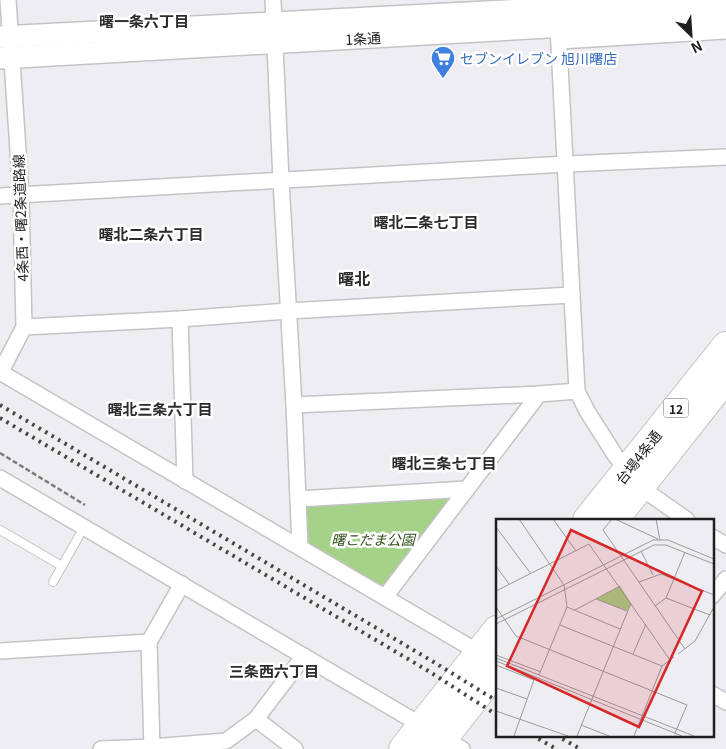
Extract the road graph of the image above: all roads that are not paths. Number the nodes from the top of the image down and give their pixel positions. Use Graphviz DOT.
graph roads {
  1 [pos="8,0"];
  2 [pos="273,0"];
  3 [pos="718,0"];
  4 [pos="577,3"];
  5 [pos="726,17"];
  6 [pos="726,31"];
  7 [pos="274,33"];
  8 [pos="558,34"];
  9 [pos="5,37"];
  10 [pos="6,58"];
  11 [pos="726,157"];
  12 [pos="566,164"];
  13 [pos="281,181"];
  14 [pos="0,196"];
  15 [pos="21,196"];
  16 [pos="572,295"];
  17 [pos="288,311"];
  18 [pos="180,319"];
  19 [pos="24,327"];
  20 [pos="726,346"];
  21 [pos="0,373"];
  22 [pos="726,378"];
  23 [pos="578,391"];
  24 [pos="539,394"];
  25 [pos="294,405"];
  26 [pos="0,478"];
  27 [pos="633,478"];
  28 [pos="185,481"];
  29 [pos="466,489"];
  30 [pos="298,499"];
  31 [pos="588,519"];
  32 [pos="614,519"];
  33 [pos="686,519"];
  34 [pos="0,530"];
  35 [pos="79,536"];
  36 [pos="714,538"];
  37 [pos="726,545"];
  38 [pos="300,547"];
  39 [pos="62,566"];
  40 [pos="726,579"];
  41 [pos="53,582"];
  42 [pos="182,584"];
  43 [pos="714,594"];
  44 [pos="385,598"];
  45 [pos="496,635"];
  46 [pos="149,642"];
  47 [pos="0,651"];
  48 [pos="304,656"];
  49 [pos="491,662"];
  50 [pos="714,695"];
  51 [pos="726,702"];
  52 [pos="256,719"];
  53 [pos="440,740"];
  54 [pos="152,748"];
  55 [pos="101,749"];
  56 [pos="295,749"];
  57 [pos="403,749"];
  1 -- 9 [label="street, 4条西・曙2条道路線"];
  2 -- 7 [label="street"];
  3 -- 4 [label="street, 1条通"];
  4 -- 7 [label="street, 1条通"];
  4 -- 8 [label="street"];
  5 -- 8 [label="street, 1条通"];
  6 -- 8 [label="street"];
  7 -- 8 [label="street, 1条通"];
  7 -- 9 [label="street, 1条通"];
  7 -- 10 [label="street, 1条通"];
  7 -- 13 [label="street"];
  8 -- 12 [label="street"];
  9 -- 10 [label="street, 4条西・曙2条道路線"];
  10 -- 15 [label="street, 4条西・曙2条道路線"];
  11 -- 12 [label="street"];
  12 -- 13 [label="street"];
  12 -- 16 [label="street"];
  13 -- 15 [label="street"];
  13 -- 17 [label="street"];
  14 -- 15 [label="street"];
  15 -- 19 [label="street, 4条西・曙2条道路線"];
  16 -- 17 [label="street"];
  16 -- 23 [label="street"];
  17 -- 18 [label="street"];
  17 -- 25 [label="street"];
  18 -- 19 [label="street"];
  18 -- 28 [label="street"];
  19 -- 21 [label="street, 4条西・曙2条道路線"];
  20 -- 27 [label="highway, 台場4条通 / 12"];
  21 -- 28 [label="street"];
  22 -- 27 [label="highway, 台場4条通 / 12"];
  23 -- 24 [label="street"];
  23 -- 27 [label="street"];
  24 -- 25 [label="street"];
  24 -- 29 [label="street"];
  25 -- 30 [label="street"];
  26 -- 42 [label="street"];
  27 -- 31 [label="highway, 台場4条通 / 12"];
  27 -- 32 [label="highway, 台場4条通 / 12"];
  27 -- 33 [label="street"];
  28 -- 38 [label="street"];
  29 -- 30 [label="street"];
  29 -- 44 [label="street"];
  30 -- 38 [label="street"];
  34 -- 39 [label="lane"];
  35 -- 39 [label="lane"];
  36 -- 37 [label="street"];
  38 -- 44 [label="street"];
  39 -- 41 [label="lane"];
  40 -- 43 [label="street"];
  42 -- 46 [label="street"];
  42 -- 48 [label="street"];
  44 -- 49 [label="street"];
  45 -- 49 [label="highway"];
  46 -- 47 [label="street"];
  46 -- 54 [label="street"];
  48 -- 52 [label="street"];
  48 -- 53 [label="street"];
  49 -- 53 [label="highway"];
  50 -- 51 [label="street"];
  52 -- 54 [label="street"];
  52 -- 56 [label="street"];
  53 -- 57 [label="highway"];
  54 -- 55 [label="street"];
}
